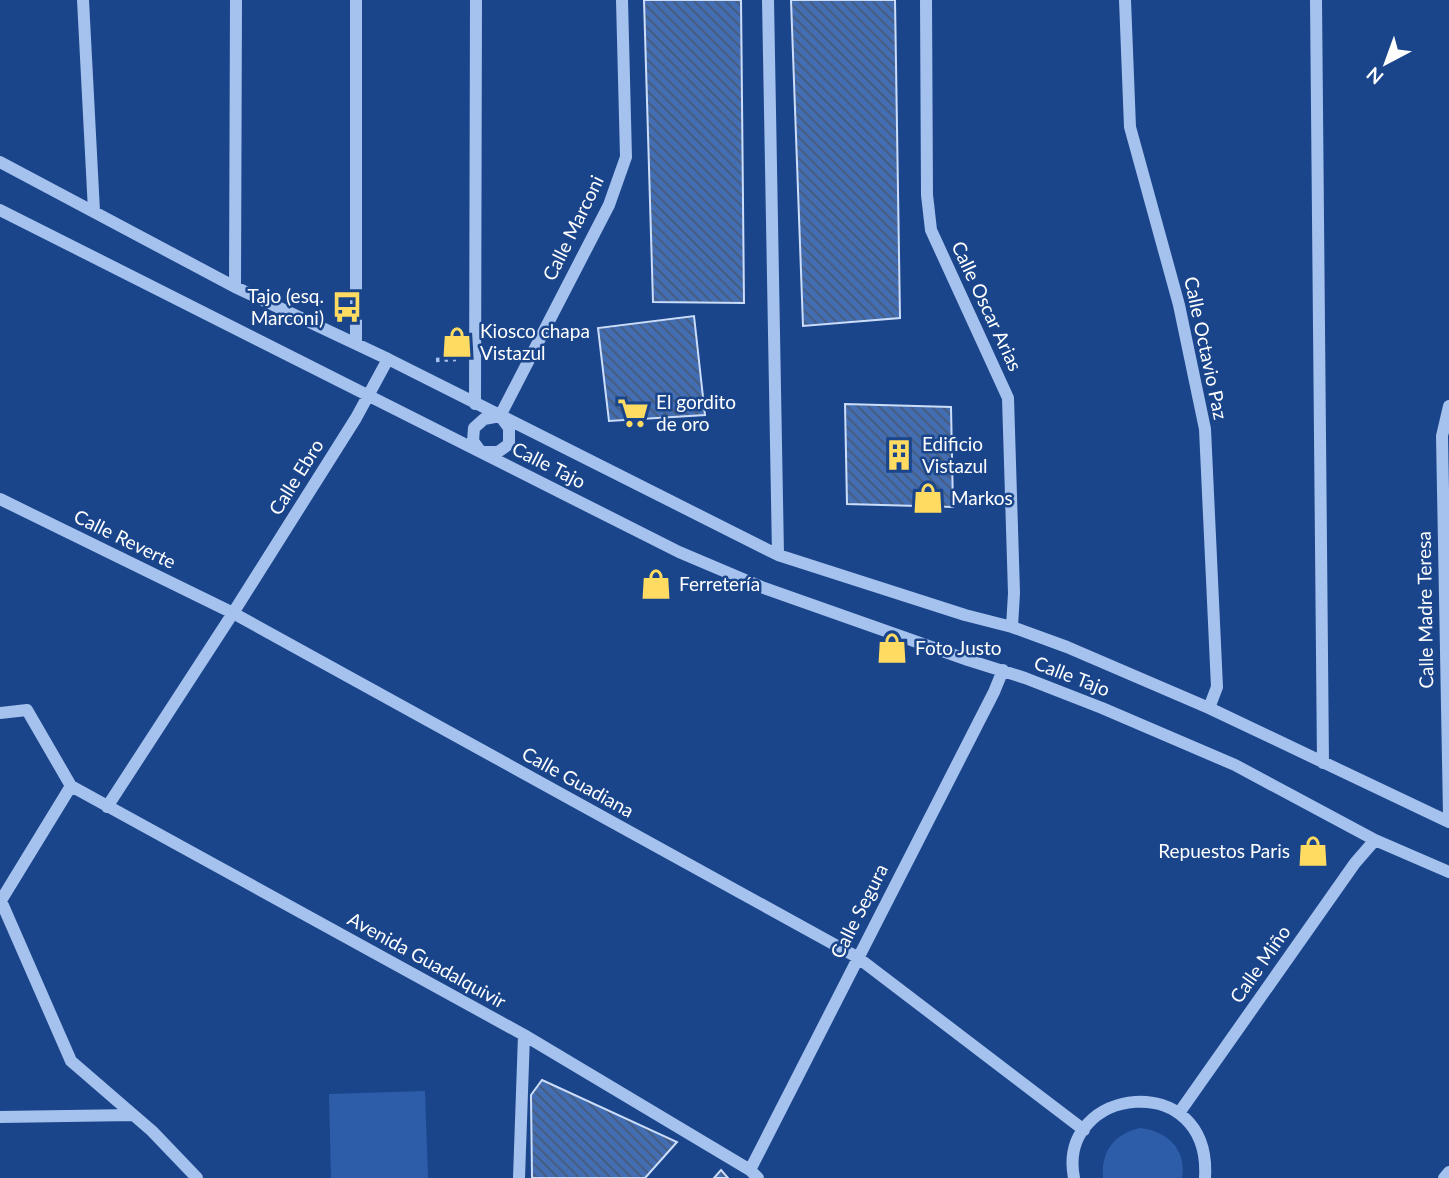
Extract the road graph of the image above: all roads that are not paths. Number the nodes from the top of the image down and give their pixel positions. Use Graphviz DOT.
graph roads {
  1 [pos="83,0"];
  2 [pos="236,0"];
  3 [pos="356,0"];
  4 [pos="476,0"];
  5 [pos="622,0"];
  6 [pos="768,0"];
  7 [pos="926,0"];
  8 [pos="1125,0"];
  9 [pos="1316,0"];
  10 [pos="0,162"];
  11 [pos="0,210"];
  12 [pos="94,211"];
  13 [pos="235,286"];
  14 [pos="356,344"];
  15 [pos="388,359"];
  16 [pos="369,395"];
  17 [pos="475,404"];
  18 [pos="1449,406"];
  19 [pos="500,416"];
  20 [pos="481,453"];
  21 [pos="0,499"];
  22 [pos="778,555"];
  23 [pos="233,613"];
  24 [pos="1012,627"];
  25 [pos="1003,670"];
  26 [pos="1209,708"];
  27 [pos="0,713"];
  28 [pos="1323,763"];
  29 [pos="71,786"];
  30 [pos="107,807"];
  31 [pos="1449,814"];
  32 [pos="1449,822"];
  33 [pos="1375,840"];
  34 [pos="1449,872"];
  35 [pos="1,901"];
  36 [pos="857,957"];
  37 [pos="524,1035"];
  38 [pos="1179,1112"];
  39 [pos="133,1115"];
  40 [pos="0,1117"];
  41 [pos="1084,1130"];
  42 [pos="1449,1172"];
  43 [pos="754,1174"];
  44 [pos="197,1178"];
  45 [pos="519,1178"];
  46 [pos="1074,1178"];
  47 [pos="1205,1178"];
  48 [pos="1444,1178"];
  1 -- 12 [label="street"];
  2 -- 13 [label="street"];
  3 -- 14 [label="street"];
  4 -- 17 [label="street"];
  5 -- 19 [label="street, Calle Marconi"];
  6 -- 22 [label="street"];
  7 -- 24 [label="street, Calle Oscar Arias"];
  8 -- 26 [label="street, Calle Octavio Paz"];
  9 -- 28 [label="street"];
  10 -- 12 [label="street, Calle Tajo"];
  11 -- 16 [label="street, Calle Tajo"];
  12 -- 13 [label="street, Calle Tajo"];
  13 -- 14 [label="street, Calle Tajo"];
  14 -- 15 [label="street, Calle Tajo"];
  15 -- 16 [label="street, Calle Ebro"];
  15 -- 17 [label="street, Calle Tajo"];
  16 -- 20 [label="street, Calle Tajo"];
  16 -- 23 [label="street, Calle Ebro"];
  17 -- 19 [label="street, Calle Tajo"];
  18 -- 31 [label="street, Calle Madre Teresa"];
  19 -- 20 [label="street, Calle Tajo"];
  19 -- 20 [label="street, Calle Tajo"];
  19 -- 22 [label="street, Calle Tajo"];
  20 -- 25 [label="street, Calle Tajo"];
  21 -- 23 [label="street, Calle Reverte"];
  22 -- 24 [label="street, Calle Tajo"];
  23 -- 30 [label="street"];
  23 -- 36 [label="street, Calle Guadiana"];
  24 -- 26 [label="street, Calle Tajo"];
  25 -- 33 [label="street, Calle Tajo"];
  25 -- 36 [label="street, Calle Segura"];
  26 -- 28 [label="street, Calle Tajo"];
  27 -- 29 [label="street"];
  28 -- 32 [label="street, Calle Tajo"];
  29 -- 30 [label="street, Avenida Guadalquivir"];
  29 -- 35 [label="street"];
  30 -- 37 [label="street, Avenida Guadalquivir"];
  33 -- 34 [label="street, Calle Tajo"];
  33 -- 38 [label="street, Calle Miño"];
  35 -- 39 [label="street"];
  36 -- 41 [label="street, Calle Guadiana"];
  36 -- 43 [label="street, Calle Segura"];
  37 -- 43 [label="street, Avenida Guadalquivir"];
  37 -- 45 [label="street"];
  38 -- 41 [label="street"];
  38 -- 47 [label="street"];
  39 -- 40 [label="street"];
  39 -- 44 [label="street"];
  41 -- 46 [label="street"];
  42 -- 48 [label="street"];
}
